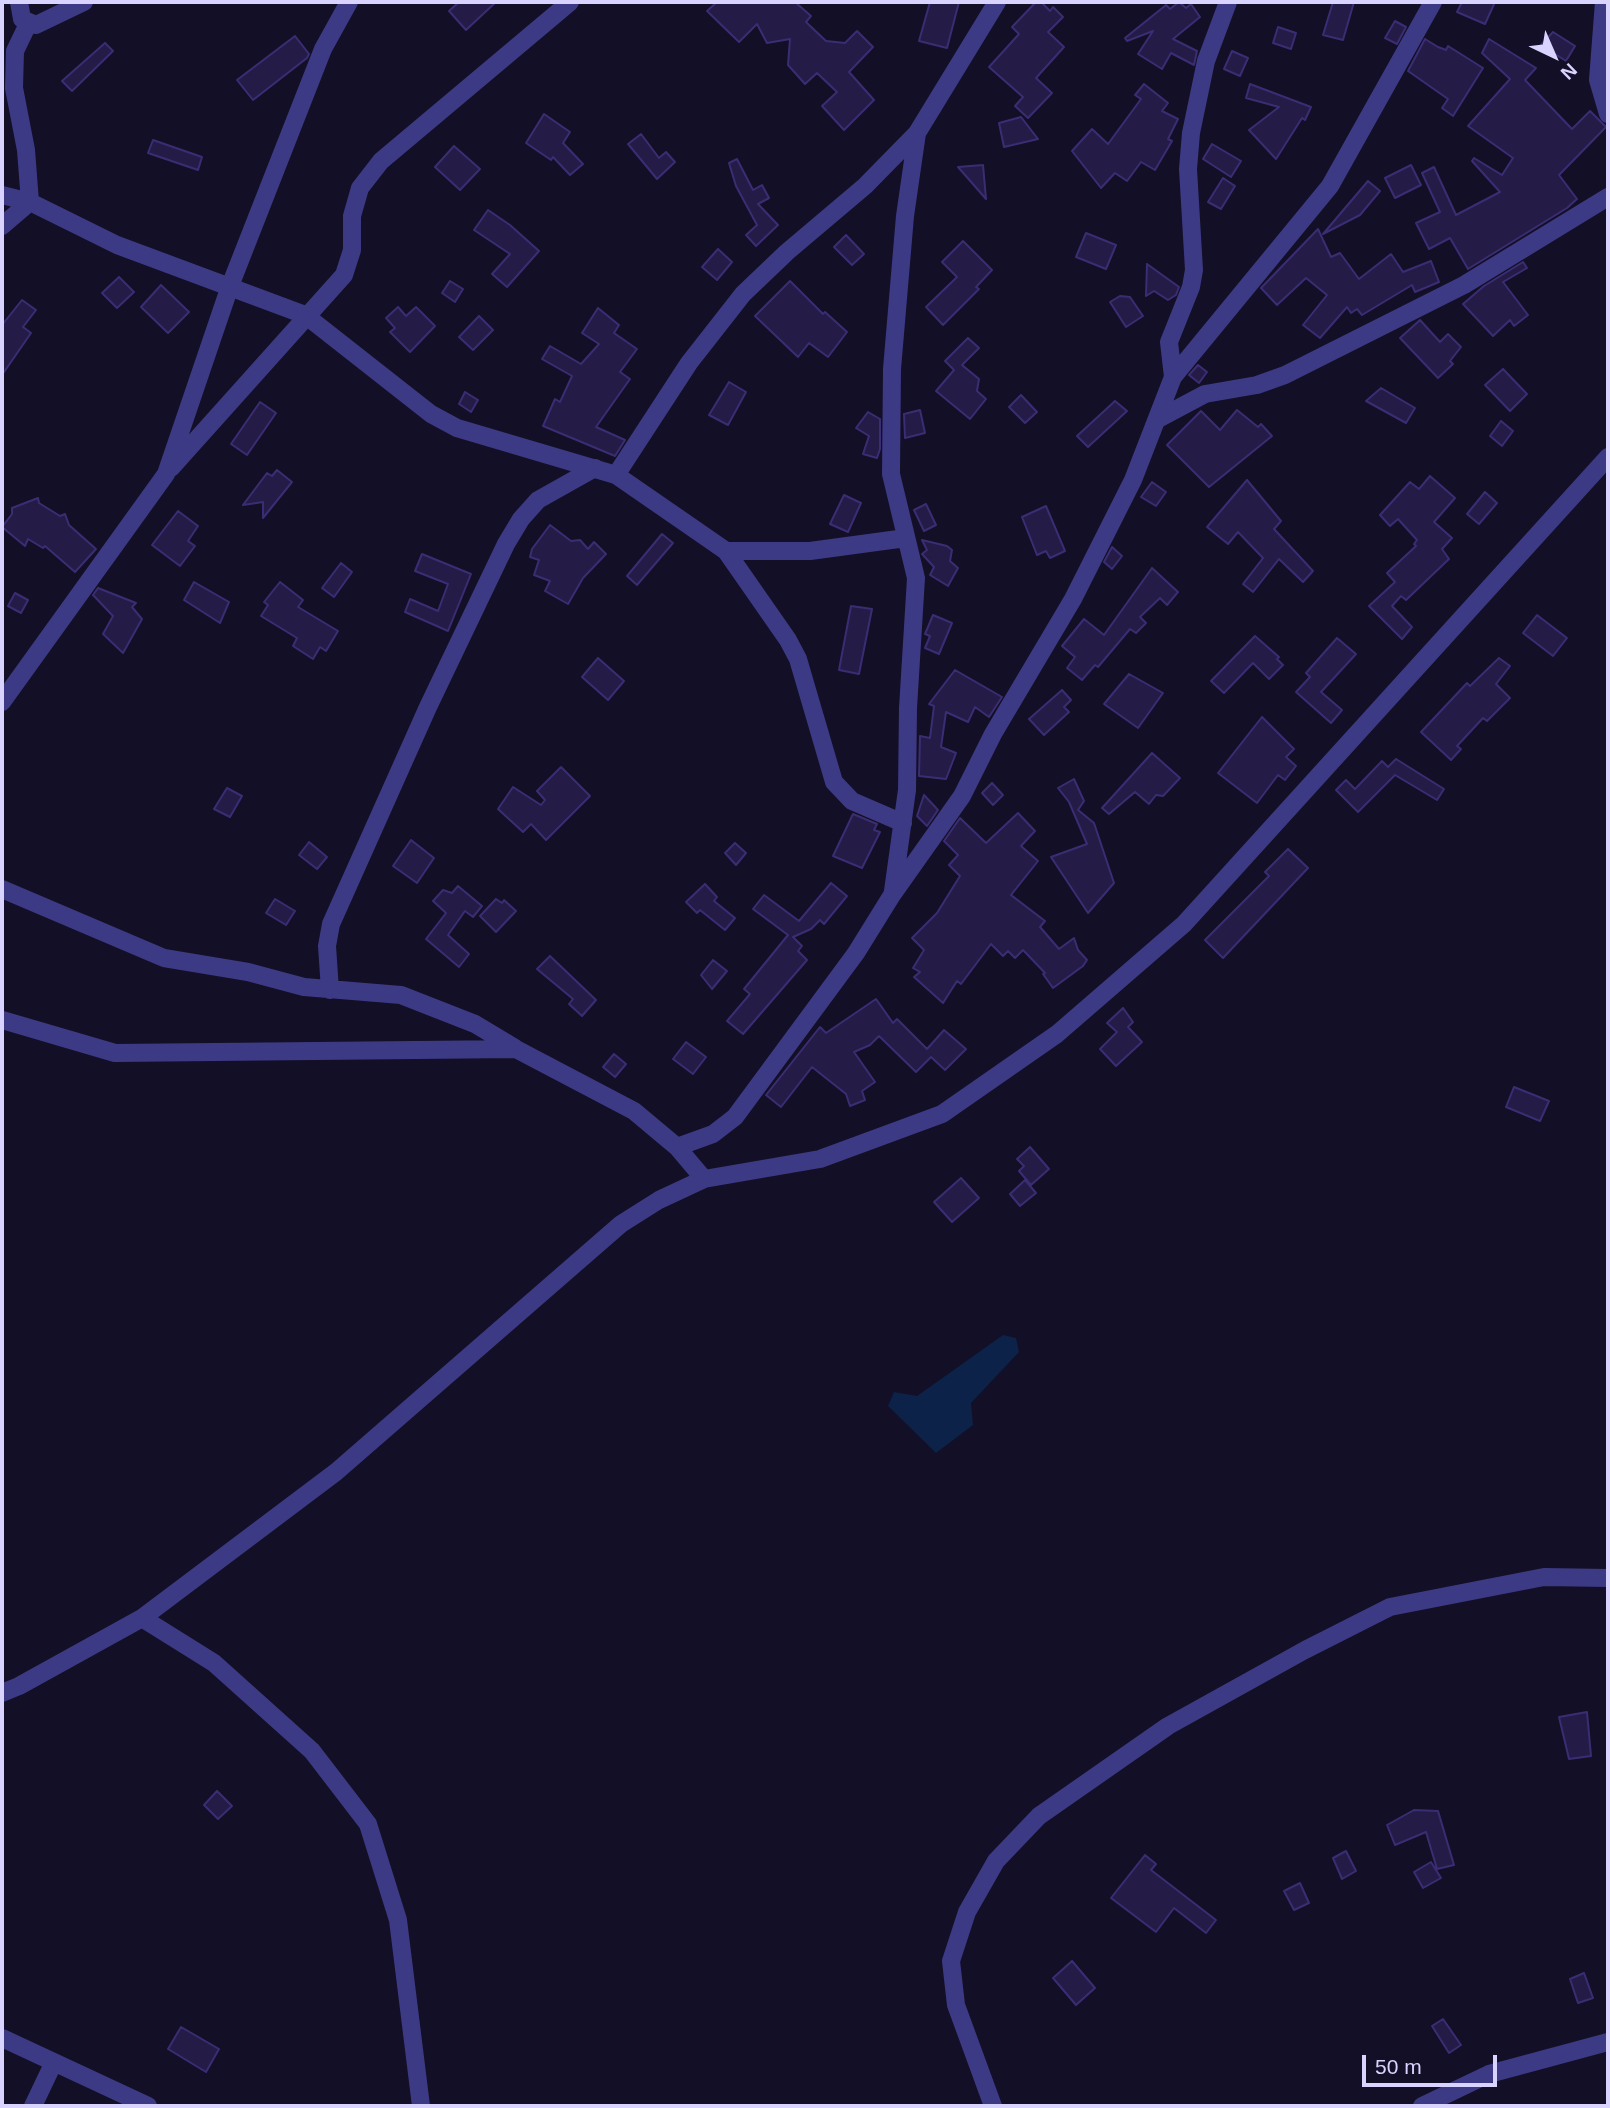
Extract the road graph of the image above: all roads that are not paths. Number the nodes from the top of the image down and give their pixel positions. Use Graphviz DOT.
graph roads {
  1 [pos="19,2"];
  2 [pos="84,2"];
  3 [pos="349,2"];
  4 [pos="570,2"];
  5 [pos="997,2"];
  6 [pos="1228,2"];
  7 [pos="1433,2"];
  8 [pos="1604,2"];
  9 [pos="28,24"];
  10 [pos="1608,114"];
  11 [pos="917,133"];
  12 [pos="2,195"];
  13 [pos="1608,197"];
  14 [pos="30,202"];
  15 [pos="2,226"];
  16 [pos="230,286"];
  17 [pos="305,315"];
  18 [pos="1173,377"];
  19 [pos="1158,419"];
  20 [pos="1608,457"];
  21 [pos="595,468"];
  22 [pos="166,474"];
  23 [pos="616,475"];
  24 [pos="906,538"];
  25 [pos="726,551"];
  26 [pos="2,702"];
  27 [pos="903,823"];
  28 [pos="2,889"];
  29 [pos="892,895"];
  30 [pos="330,990"];
  31 [pos="2,1020"];
  32 [pos="516,1049"];
  33 [pos="677,1147"];
  34 [pos="704,1179"];
  35 [pos="1608,1578"];
  36 [pos="142,1618"];
  37 [pos="2,1693"];
  38 [pos="2,2038"];
  39 [pos="1608,2042"];
  40 [pos="53,2064"];
  41 [pos="33,2106"];
  42 [pos="148,2106"];
  43 [pos="421,2106"];
  44 [pos="993,2106"];
  45 [pos="1422,2106"];
  1 -- 9 [label="street"];
  2 -- 9 [label="street"];
  3 -- 16 [label="street"];
  4 -- 17 [label="street"];
  5 -- 11 [label="street"];
  6 -- 18 [label="street"];
  7 -- 18 [label="street"];
  8 -- 10 [label="street"];
  9 -- 14 [label="street"];
  11 -- 23 [label="street"];
  11 -- 24 [label="street"];
  12 -- 14 [label="street"];
  13 -- 19 [label="street"];
  14 -- 15 [label="street"];
  14 -- 16 [label="street"];
  16 -- 17 [label="street"];
  16 -- 22 [label="street"];
  17 -- 21 [label="street"];
  17 -- 22 [label="street"];
  18 -- 19 [label="street"];
  19 -- 29 [label="street"];
  20 -- 34 [label="street"];
  21 -- 23 [label="street"];
  21 -- 30 [label="street"];
  22 -- 26 [label="street"];
  23 -- 25 [label="street"];
  24 -- 25 [label="street"];
  24 -- 27 [label="street"];
  25 -- 27 [label="street"];
  27 -- 29 [label="street"];
  28 -- 30 [label="street"];
  29 -- 33 [label="street"];
  30 -- 32 [label="street"];
  31 -- 32 [label="street"];
  32 -- 33 [label="street"];
  33 -- 34 [label="street"];
  34 -- 36 [label="street"];
  35 -- 44 [label="street"];
  36 -- 37 [label="street"];
  36 -- 43 [label="street"];
  38 -- 40 [label="street"];
  39 -- 45 [label="street"];
  40 -- 41 [label="street"];
  40 -- 42 [label="street"];
}
